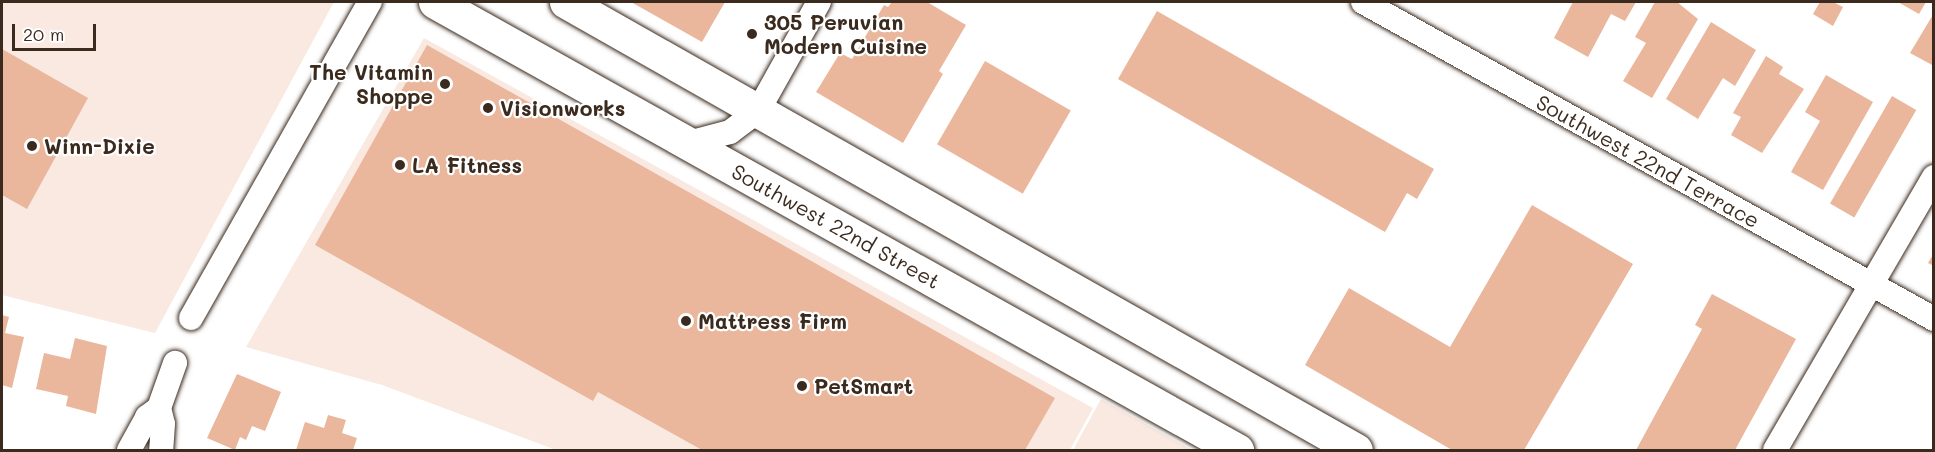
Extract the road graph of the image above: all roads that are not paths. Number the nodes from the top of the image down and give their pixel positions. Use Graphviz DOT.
graph roads {
  1 [pos="370,2"];
  2 [pos="435,2"];
  3 [pos="566,2"];
  4 [pos="819,2"];
  5 [pos="1363,2"];
  6 [pos="758,111"];
  7 [pos="688,143"];
  8 [pos="1934,177"];
  9 [pos="1872,284"];
  10 [pos="191,318"];
  11 [pos="1934,319"];
  12 [pos="175,363"];
  13 [pos="159,408"];
  14 [pos="129,450"];
  15 [pos="161,450"];
  16 [pos="1237,450"];
  17 [pos="1356,450"];
  18 [pos="1775,450"];
  1 -- 10 [label="street"];
  2 -- 7 [label="main road, Southwest 22nd Street"];
  3 -- 6 [label="main road"];
  4 -- 6 [label="street"];
  5 -- 9 [label="street, Southwest 22nd Terrace"];
  6 -- 7 [label="street"];
  6 -- 17 [label="main road"];
  7 -- 16 [label="main road, Southwest 22nd Street"];
  8 -- 9 [label="street"];
  9 -- 11 [label="street, Southwest 22nd Terrace"];
  9 -- 18 [label="street"];
  12 -- 13 [label="street"];
  13 -- 14 [label="street"];
  13 -- 15 [label="street"];
}
